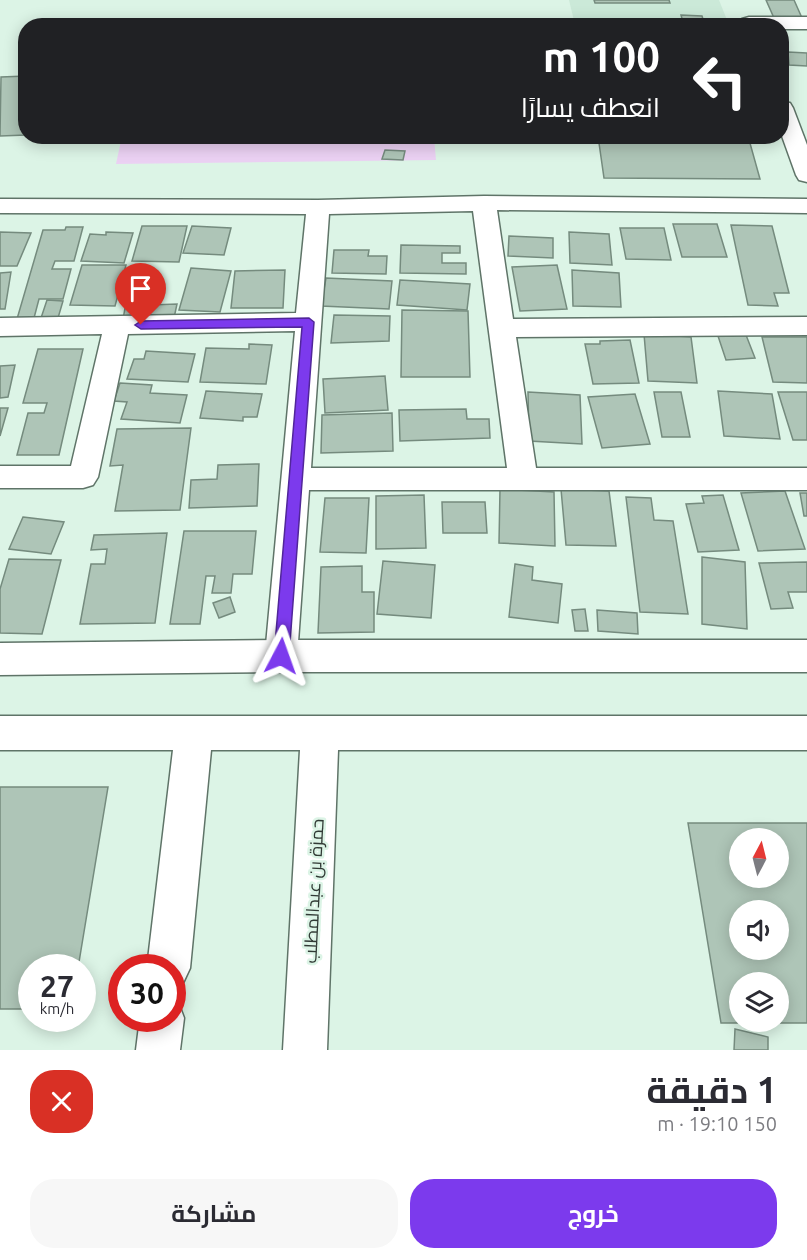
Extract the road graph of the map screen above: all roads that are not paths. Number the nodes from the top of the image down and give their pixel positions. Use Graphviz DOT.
graph roads {
  1 [pos="789,22"];
  2 [pos="807,23"];
  3 [pos="789,127"];
  4 [pos="807,175"];
  5 [pos="484,203"];
  6 [pos="0,206"];
  7 [pos="807,206"];
  8 [pos="318,207"];
  9 [pos="309,322"];
  10 [pos="117,326"];
  11 [pos="807,326"];
  12 [pos="0,327"];
  13 [pos="501,328"];
  14 [pos="0,477"];
  15 [pos="295,479"];
  16 [pos="523,479"];
  17 [pos="807,479"];
  18 [pos="281,656"];
  19 [pos="807,656"];
  20 [pos="0,659"];
  21 [pos="0,733"];
  22 [pos="194,733"];
  23 [pos="321,733"];
  24 [pos="807,733"];
  25 [pos="170,954"];
  26 [pos="160,1032"];
  27 [pos="158,1050"];
  28 [pos="304,1050"];
  1 -- 2 [label="street"];
  3 -- 4 [label="street"];
  5 -- 7 [label="street"];
  5 -- 8 [label="street"];
  5 -- 13 [label="street"];
  6 -- 8 [label="street"];
  8 -- 9 [label="street"];
  9 -- 10 [label="street"];
  9 -- 15 [label="street"];
  10 -- 12 [label="street"];
  10 -- 14 [label="street"];
  11 -- 13 [label="street"];
  13 -- 16 [label="street"];
  15 -- 16 [label="street"];
  15 -- 18 [label="street"];
  16 -- 17 [label="street"];
  18 -- 19 [label="street"];
  18 -- 20 [label="street"];
  21 -- 22 [label="street"];
  22 -- 23 [label="street"];
  22 -- 25 [label="street"];
  23 -- 24 [label="street"];
  23 -- 28 [label="street, حمزة بن عبدالمطلب"];
  26 -- 27 [label="street"];
}
